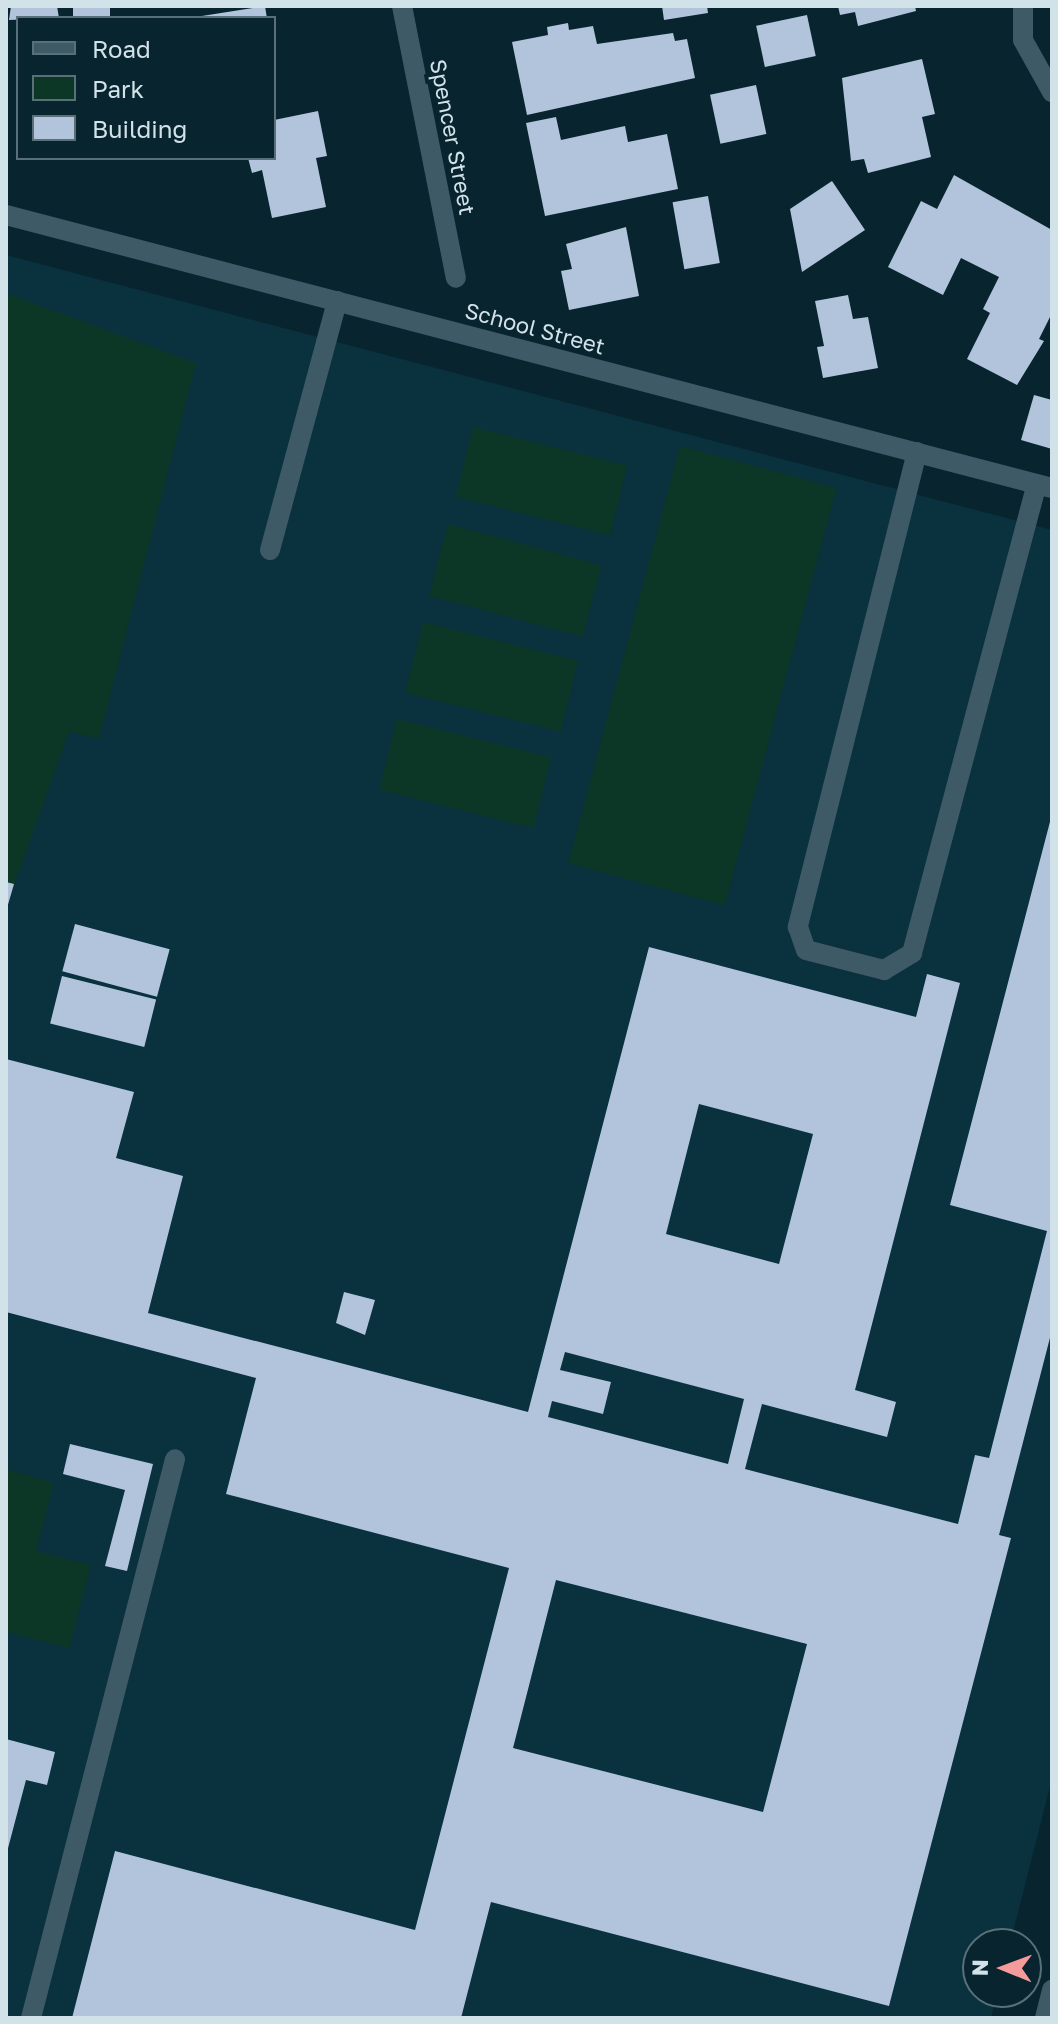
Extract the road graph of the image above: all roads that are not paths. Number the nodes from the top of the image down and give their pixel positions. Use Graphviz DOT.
graph roads {
  1 [pos="402,6"];
  2 [pos="1023,6"];
  3 [pos="1052,92"];
  4 [pos="6,215"];
  5 [pos="456,278"];
  6 [pos="337,301"];
  7 [pos="917,452"];
  8 [pos="1045,486"];
  9 [pos="270,550"];
  10 [pos="175,1459"];
  11 [pos="1052,1990"];
  12 [pos="31,2018"];
  13 [pos="1045,2018"];
  1 -- 5 [label="street, Spencer Street"];
  2 -- 3 [label="street"];
  4 -- 6 [label="street, School Street"];
  6 -- 7 [label="street, School Street"];
  6 -- 9 [label="street"];
  7 -- 8 [label="street, School Street"];
  7 -- 8 [label="street"];
  10 -- 12 [label="street"];
  11 -- 13 [label="street"];
}
